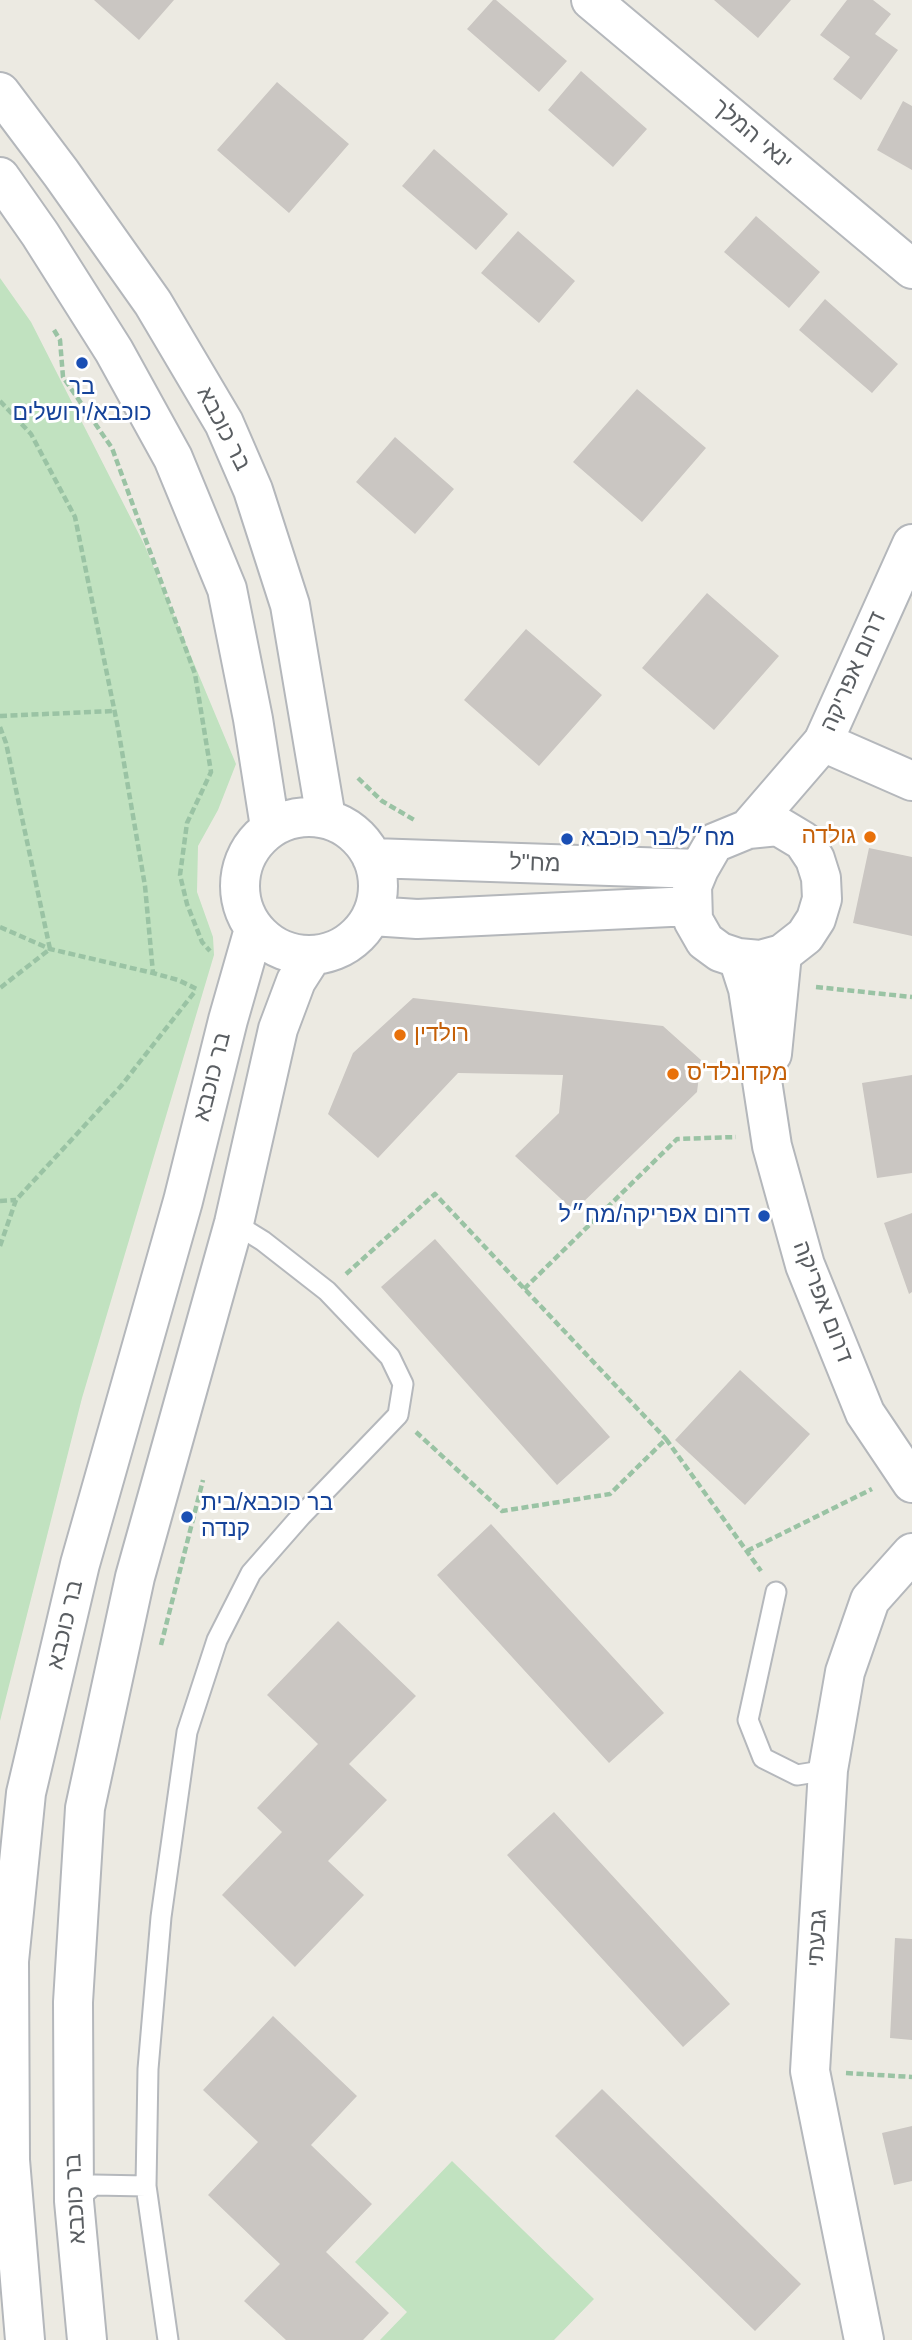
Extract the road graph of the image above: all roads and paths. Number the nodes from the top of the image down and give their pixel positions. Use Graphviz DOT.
graph roads {
  1 [pos="591,0"];
  2 [pos="0,92"];
  3 [pos="0,177"];
  4 [pos="0,200"];
  5 [pos="40,234"];
  6 [pos="912,269"];
  7 [pos="53,328"];
  8 [pos="0,401"];
  9 [pos="907,567"];
  10 [pos="114,711"];
  11 [pos="0,716"];
  12 [pos="0,727"];
  13 [pos="816,750"];
  14 [pos="912,781"];
  15 [pos="326,818"];
  16 [pos="270,827"];
  17 [pos="748,829"];
  18 [pos="803,841"];
  19 [pos="372,858"];
  20 [pos="699,869"];
  21 [pos="691,906"];
  22 [pos="372,916"];
  23 [pos="0,927"];
  24 [pos="254,929"];
  25 [pos="50,949"];
  26 [pos="782,954"];
  27 [pos="214,956"];
  28 [pos="312,956"];
  29 [pos="738,958"];
  30 [pos="153,973"];
  31 [pos="807,987"];
  32 [pos="0,988"];
  33 [pos="197,989"];
  34 [pos="207,992"];
  35 [pos="912,998"];
  36 [pos="766,1108"];
  37 [pos="739,1137"];
  38 [pos="16,1200"];
  39 [pos="0,1201"];
  40 [pos="234,1223"];
  41 [pos="0,1246"];
  42 [pos="524,1289"];
  43 [pos="327,1291"];
  44 [pos="398,1415"];
  45 [pos="666,1439"];
  46 [pos="204,1479"];
  47 [pos="912,1483"];
  48 [pos="873,1488"];
  49 [pos="747,1551"];
  50 [pos="912,1553"];
  51 [pos="776,1592"];
  52 [pos="158,1657"];
  53 [pos="828,1770"];
  54 [pos="835,2072"];
  55 [pos="912,2077"];
  56 [pos="146,2186"];
  57 [pos="74,2201"];
  58 [pos="16,2338"];
  59 [pos="87,2340"];
  60 [pos="168,2340"];
  61 [pos="864,2340"];
  1 -- 6 [label="main road, ינאי המלך"];
  2 -- 15 [label="main road, בר כוכבא"];
  3 -- 5 [label="main road"];
  4 -- 5 [label="main road"];
  5 -- 16 [label="main road"];
  7 -- 27 [label="path"];
  8 -- 10 [label="path"];
  9 -- 13 [label="main road, דרום אפריקה"];
  10 -- 11 [label="path"];
  10 -- 30 [label="path"];
  12 -- 25 [label="path"];
  13 -- 14 [label="main road"];
  13 -- 17 [label="main road, דרום אפריקה"];
  13 -- 18 [label="main road, דרום אפריקה"];
  15 -- 16 [label="main road"];
  15 -- 19 [label="main road"];
  16 -- 24 [label="main road"];
  17 -- 18 [label="main road"];
  17 -- 20 [label="main road"];
  18 -- 26 [label="main road"];
  19 -- 20 [label="main road, מח\"ל"];
  19 -- 22 [label="main road"];
  20 -- 21 [label="main road"];
  21 -- 22 [label="main road, מח\"ל"];
  21 -- 29 [label="main road"];
  22 -- 28 [label="main road"];
  23 -- 25 [label="path"];
  24 -- 28 [label="main road"];
  24 -- 58 [label="main road, בר כוכבא"];
  25 -- 30 [label="path"];
  25 -- 32 [label="path"];
  26 -- 29 [label="main road"];
  26 -- 36 [label="main road, דרום אפריקה"];
  28 -- 40 [label="main road, בר כוכבא"];
  29 -- 36 [label="main road, דרום אפריקה"];
  30 -- 33 [label="path"];
  31 -- 35 [label="path"];
  33 -- 34 [label="path"];
  33 -- 38 [label="path"];
  36 -- 47 [label="main road, דרום אפריקה"];
  37 -- 42 [label="path"];
  38 -- 39 [label="path"];
  38 -- 41 [label="path"];
  40 -- 43 [label="lane"];
  40 -- 57 [label="main road, בר כוכבא"];
  42 -- 43 [label="path"];
  42 -- 45 [label="path"];
  43 -- 44 [label="lane"];
  44 -- 45 [label="path"];
  44 -- 56 [label="lane"];
  45 -- 49 [label="path"];
  46 -- 52 [label="path"];
  48 -- 49 [label="path"];
  49 -- 51 [label="path"];
  50 -- 53 [label="main road, גבעתי"];
  51 -- 53 [label="lane"];
  53 -- 61 [label="main road, גבעתי"];
  54 -- 55 [label="path"];
  56 -- 57 [label="lane"];
  56 -- 60 [label="lane"];
  57 -- 59 [label="main road, בר כוכבא"];
}
